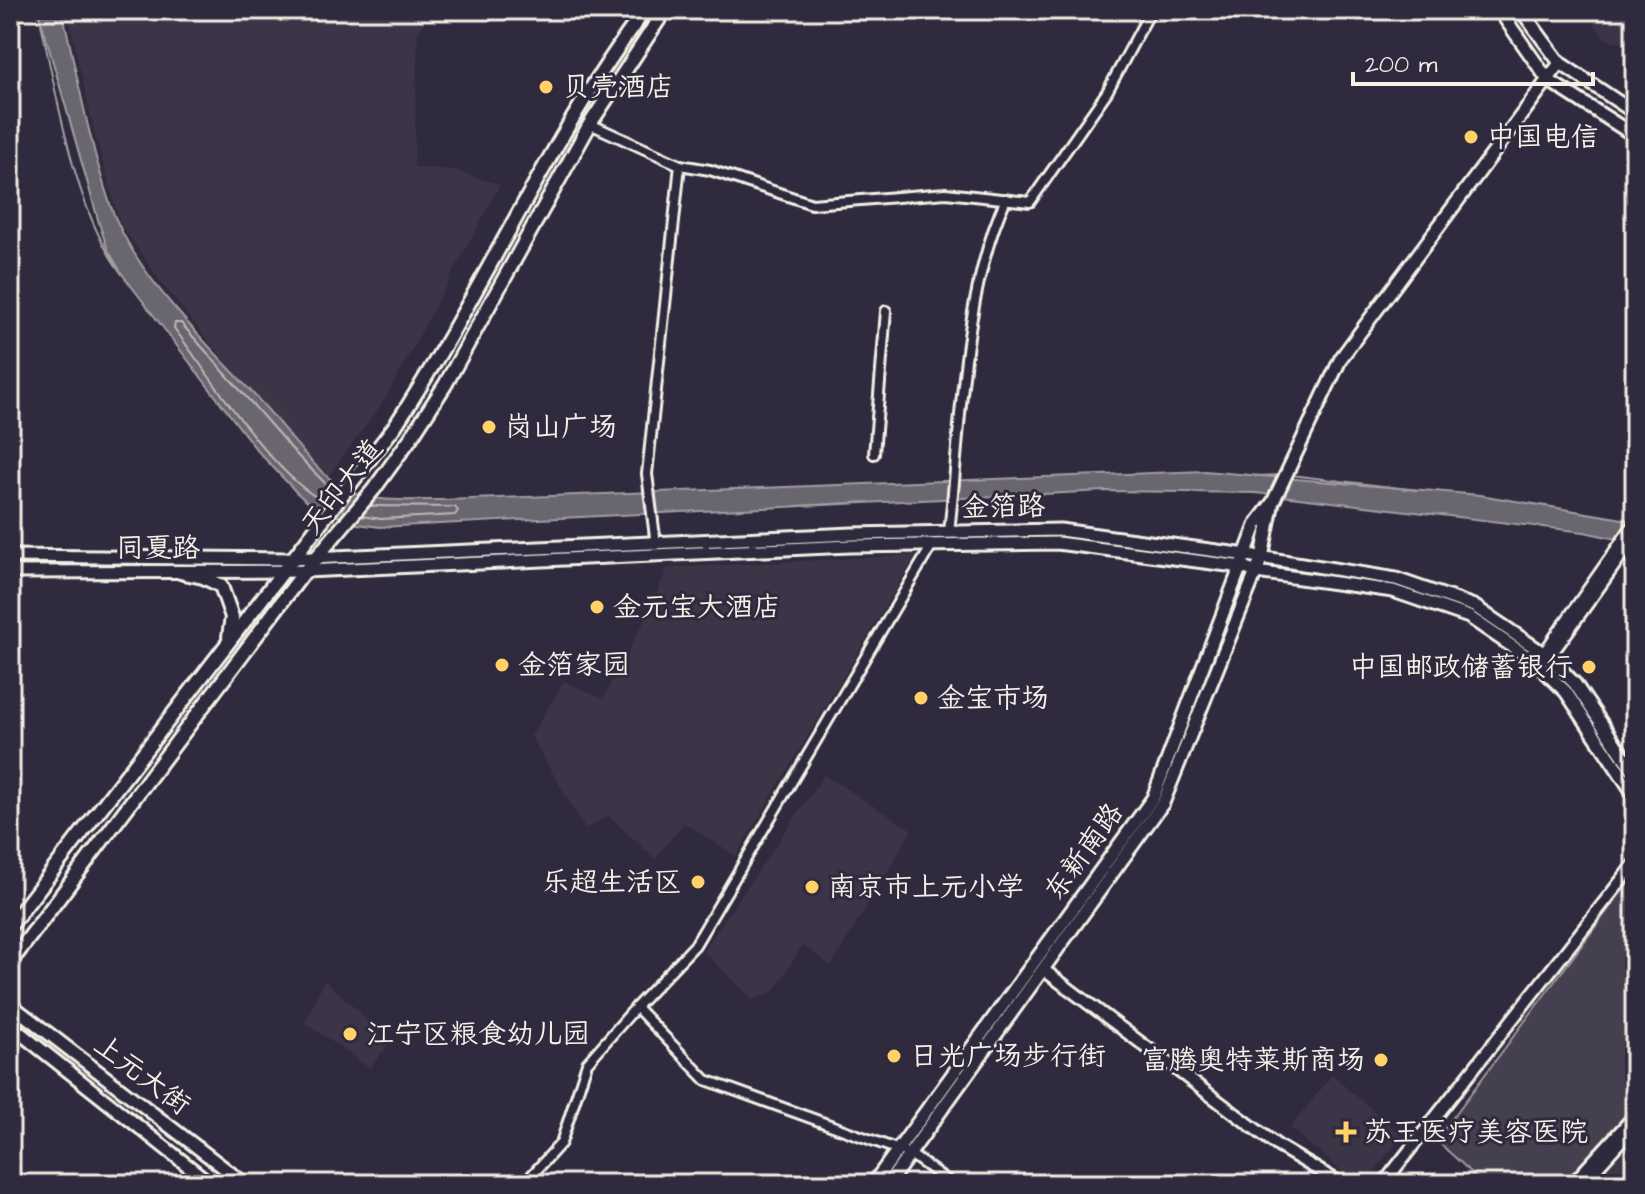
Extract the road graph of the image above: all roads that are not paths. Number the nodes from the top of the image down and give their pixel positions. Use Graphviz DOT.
graph roads {
  1 [pos="645,10"];
  2 [pos="665,10"];
  3 [pos="1151,10"];
  4 [pos="1499,10"];
  5 [pos="1521,10"];
  6 [pos="1560,63"];
  7 [pos="1548,80"];
  8 [pos="1635,113"];
  9 [pos="590,124"];
  10 [pos="1635,136"];
  11 [pos="680,165"];
  12 [pos="1006,199"];
  13 [pos="886,311"];
  14 [pos="874,454"];
  15 [pos="1273,502"];
  16 [pos="1633,531"];
  17 [pos="949,532"];
  18 [pos="656,545"];
  19 [pos="932,545"];
  20 [pos="1247,555"];
  21 [pos="10,556"];
  22 [pos="1262,557"];
  23 [pos="317,558"];
  24 [pos="290,559"];
  25 [pos="1243,567"];
  26 [pos="305,571"];
  27 [pos="10,572"];
  28 [pos="180,572"];
  29 [pos="281,572"];
  30 [pos="1256,572"];
  31 [pos="229,640"];
  32 [pos="1543,658"];
  33 [pos="1635,773"];
  34 [pos="1635,801"];
  35 [pos="1635,863"];
  36 [pos="10,926"];
  37 [pos="10,963"];
  38 [pos="1044,970"];
  39 [pos="10,1004"];
  40 [pos="636,1007"];
  41 [pos="10,1025"];
  42 [pos="1635,1115"];
  43 [pos="1635,1125"];
  44 [pos="904,1151"];
  45 [pos="211,1184"];
  46 [pos="245,1184"];
  47 [pos="524,1184"];
  48 [pos="873,1184"];
  49 [pos="888,1184"];
  50 [pos="952,1184"];
  51 [pos="1342,1184"];
  52 [pos="1383,1184"];
  53 [pos="1572,1184"];
  54 [pos="1582,1184"];
  1 -- 24 [label="main road, 天印大道"];
  2 -- 9 [label="main road, 天印大道"];
  3 -- 12 [label="street"];
  4 -- 7 [label="main road"];
  5 -- 6 [label="main road"];
  6 -- 7 [label="main road"];
  6 -- 8 [label="main road"];
  7 -- 10 [label="main road"];
  7 -- 15 [label="main road"];
  9 -- 11 [label="street"];
  9 -- 23 [label="main road, 天印大道"];
  11 -- 12 [label="street"];
  11 -- 18 [label="street"];
  12 -- 17 [label="street"];
  13 -- 14 [label="street"];
  15 -- 20 [label="main road, 东新南路"];
  15 -- 22 [label="main road, 东新南路"];
  16 -- 32 [label="main road"];
  17 -- 18 [label="main road, 金箔路"];
  17 -- 20 [label="main road, 金箔路"];
  18 -- 23 [label="main road, 金箔路"];
  19 -- 25 [label="main road, 金箔路"];
  19 -- 26 [label="main road, 金箔路"];
  19 -- 40 [label="street"];
  20 -- 22 [label="main road, 金箔路"];
  20 -- 25 [label="main road, 东新南路"];
  21 -- 24 [label="main road, 同夏路"];
  22 -- 30 [label="main road, 东新南路"];
  22 -- 32 [label="main road, 金箔路"];
  23 -- 24 [label="main road, 金箔路"];
  23 -- 26 [label="main road, 天印大道"];
  24 -- 29 [label="main road, 天印大道"];
  25 -- 30 [label="main road, 金箔路"];
  25 -- 44 [label="main road, 东新南路"];
  26 -- 29 [label="main road, 同夏路"];
  26 -- 37 [label="main road, 天印大道"];
  27 -- 28 [label="main road, 同夏路"];
  28 -- 29 [label="main road, 同夏路"];
  28 -- 31 [label="main road"];
  29 -- 31 [label="main road, 天印大道"];
  30 -- 32 [label="main road, 金箔路"];
  30 -- 38 [label="main road, 东新南路"];
  31 -- 36 [label="main road, 天印大道"];
  32 -- 33 [label="main road, 金箔路"];
  32 -- 34 [label="main road, 金箔路"];
  35 -- 52 [label="street"];
  38 -- 44 [label="main road, 东新南路"];
  38 -- 51 [label="street"];
  39 -- 46 [label="main road, 上元大街"];
  40 -- 44 [label="street"];
  40 -- 47 [label="street"];
  41 -- 45 [label="main road, 上元大街"];
  42 -- 53 [label="street"];
  43 -- 54 [label="street"];
  44 -- 48 [label="main road, 东新南路"];
  44 -- 49 [label="main road, 东新南路"];
  44 -- 50 [label="street"];
}
